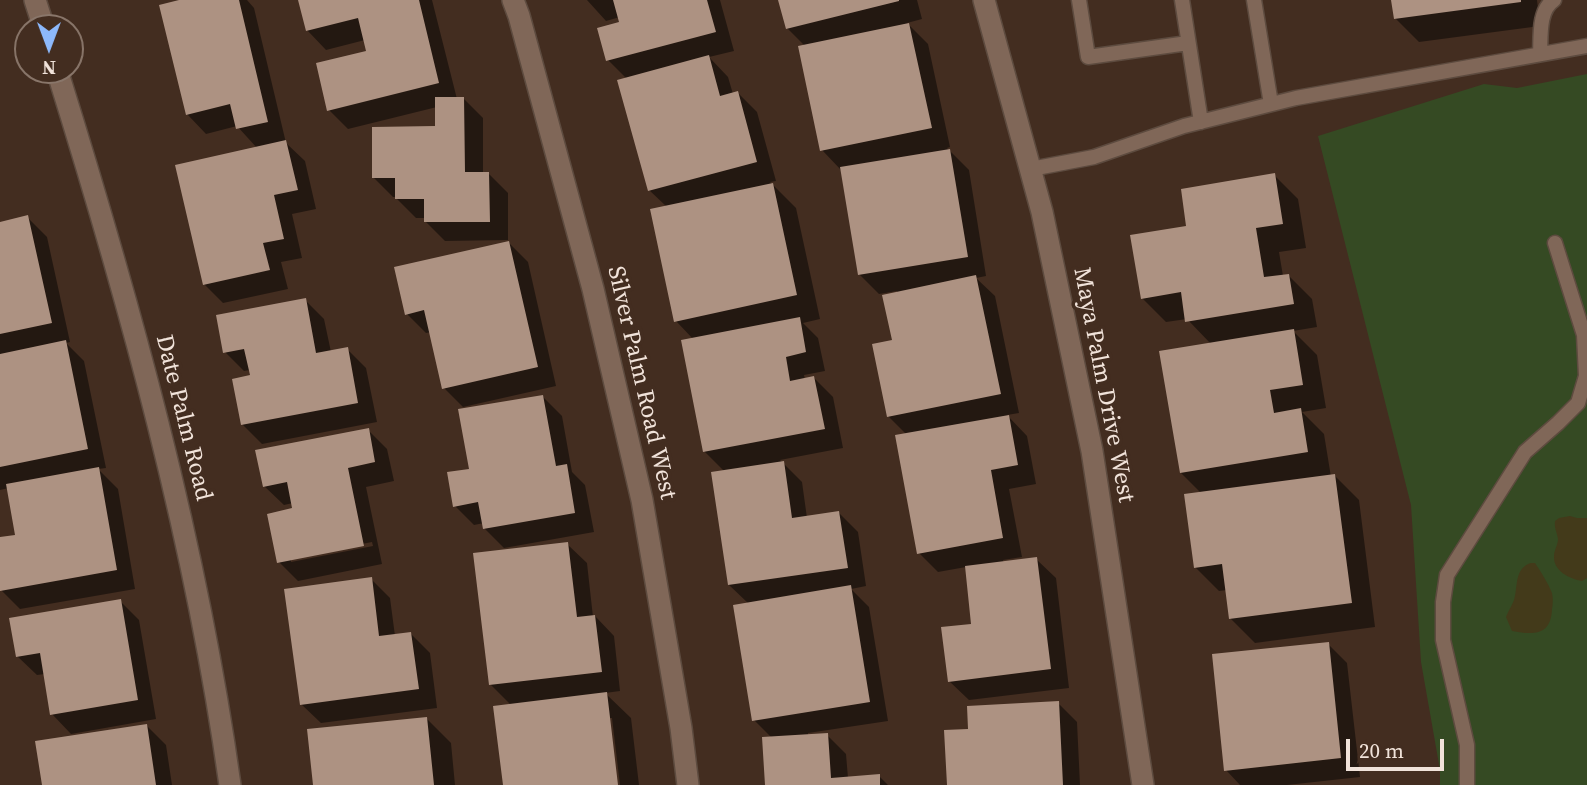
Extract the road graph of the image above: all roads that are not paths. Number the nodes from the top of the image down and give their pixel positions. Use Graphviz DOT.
graph roads {
  1 [pos="513,0"];
  2 [pos="984,0"];
  3 [pos="1079,0"];
  4 [pos="1182,0"];
  5 [pos="1254,0"];
  6 [pos="1554,0"];
  7 [pos="1188,43"];
  8 [pos="1587,46"];
  9 [pos="1540,54"];
  10 [pos="61,84"];
  11 [pos="1271,104"];
  12 [pos="1200,122"];
  13 [pos="1031,169"];
  14 [pos="1555,243"];
  15 [pos="230,785"];
  16 [pos="688,785"];
  17 [pos="1143,785"];
  18 [pos="1467,785"];
  1 -- 16 [label="street, Silver Palm Road West"];
  2 -- 13 [label="street, Maya Palm Drive West"];
  3 -- 7 [label="lane"];
  4 -- 7 [label="lane"];
  5 -- 11 [label="lane"];
  6 -- 9 [label="lane"];
  7 -- 12 [label="lane"];
  8 -- 9 [label="lane"];
  9 -- 11 [label="lane"];
  10 -- 15 [label="street, Date Palm Road"];
  11 -- 12 [label="lane"];
  12 -- 13 [label="lane"];
  13 -- 17 [label="street, Maya Palm Drive West"];
  14 -- 18 [label="lane"];
}
